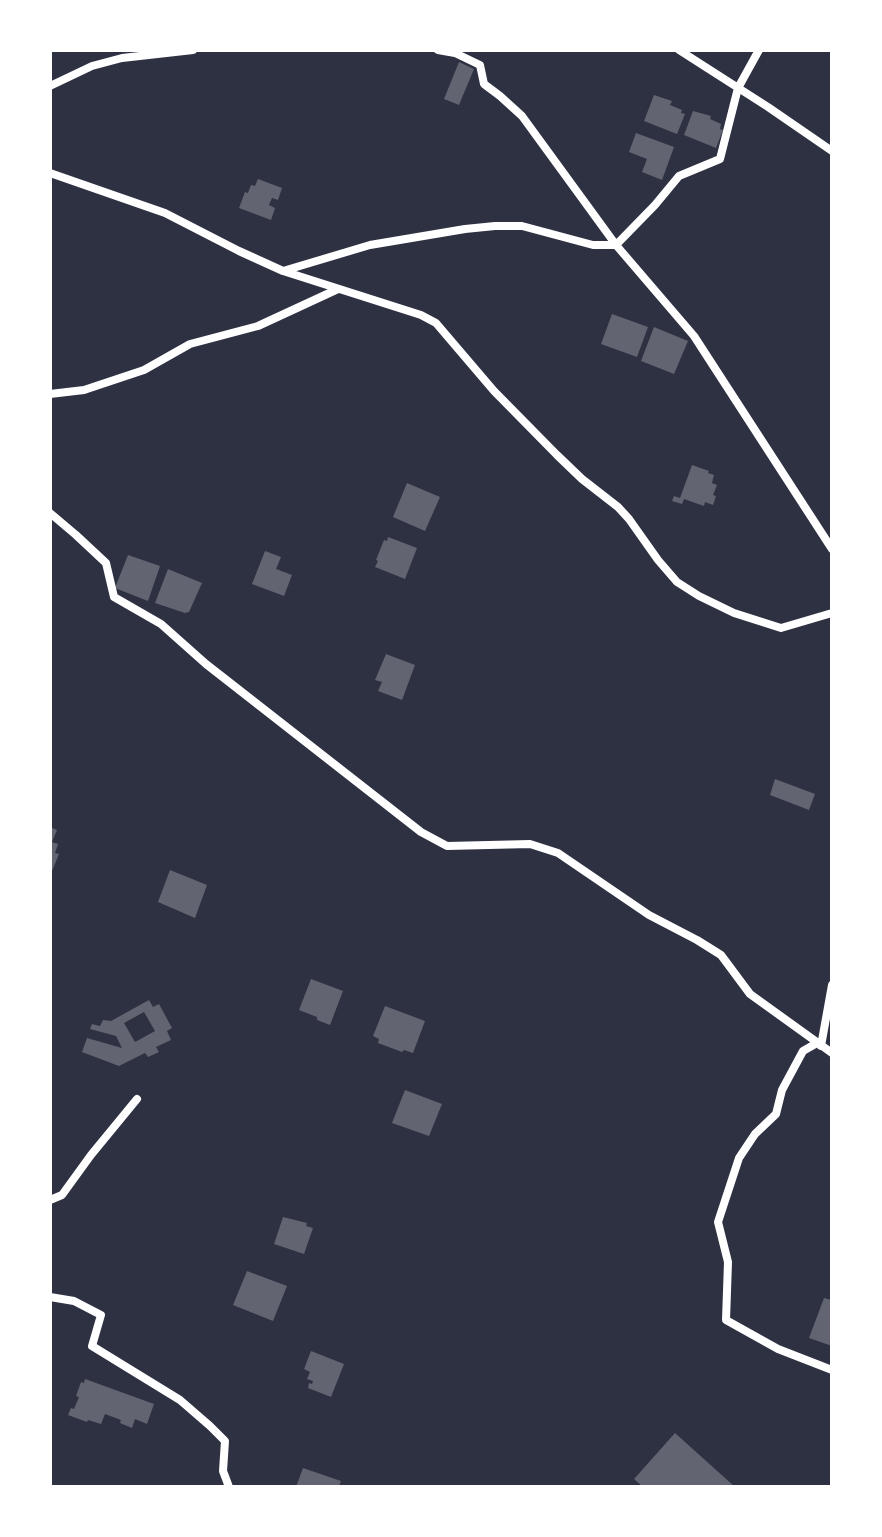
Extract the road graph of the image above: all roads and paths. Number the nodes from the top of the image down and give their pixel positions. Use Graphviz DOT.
graph roads {
  1 [pos="193,50"];
  2 [pos="438,50"];
  3 [pos="679,50"];
  4 [pos="759,50"];
  5 [pos="50,86"];
  6 [pos="738,88"];
  7 [pos="832,151"];
  8 [pos="50,173"];
  9 [pos="616,245"];
  10 [pos="283,271"];
  11 [pos="338,289"];
  12 [pos="50,394"];
  13 [pos="50,513"];
  14 [pos="832,549"];
  15 [pos="832,613"];
  16 [pos="832,985"];
  17 [pos="819,1044"];
  18 [pos="832,1053"];
  19 [pos="137,1099"];
  20 [pos="50,1200"];
  21 [pos="50,1297"];
  22 [pos="832,1370"];
  23 [pos="229,1487"];
  1 -- 5 [label="street"];
  2 -- 9 [label="street"];
  3 -- 6 [label="street"];
  4 -- 6 [label="street"];
  6 -- 7 [label="street"];
  6 -- 9 [label="street"];
  8 -- 10 [label="street"];
  9 -- 10 [label="street"];
  9 -- 14 [label="street"];
  10 -- 11 [label="street"];
  11 -- 12 [label="street"];
  11 -- 15 [label="street"];
  13 -- 17 [label="street"];
  16 -- 17 [label="street"];
  17 -- 18 [label="street"];
  17 -- 22 [label="street"];
  19 -- 20 [label="street"];
  21 -- 23 [label="street"];
}
